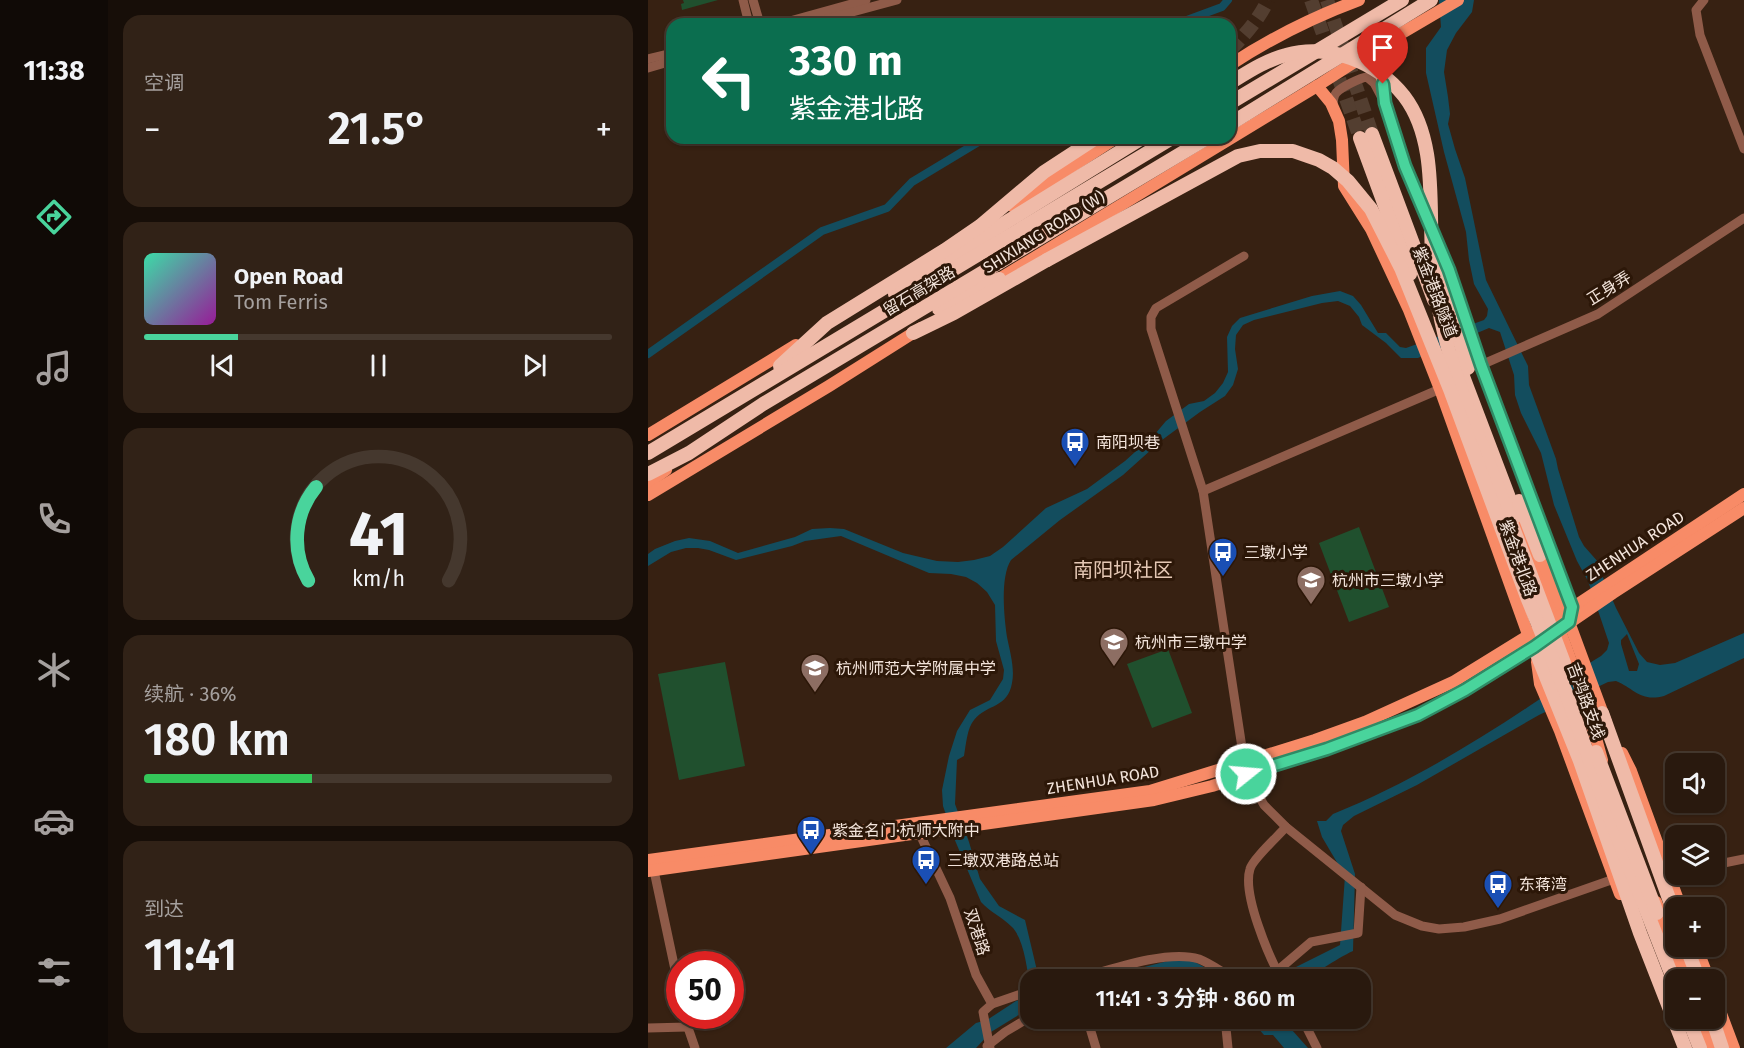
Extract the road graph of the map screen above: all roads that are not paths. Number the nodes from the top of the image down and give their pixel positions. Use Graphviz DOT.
graph roads {
  1 [pos="742,0"];
  2 [pos="753,0"];
  3 [pos="866,0"];
  4 [pos="897,0"];
  5 [pos="1359,0"];
  6 [pos="1402,0"];
  7 [pos="1458,0"];
  8 [pos="1704,0"];
  9 [pos="1434,6"];
  10 [pos="747,18"];
  11 [pos="758,18"];
  12 [pos="801,18"];
  13 [pos="830,18"];
  14 [pos="1378,47"];
  15 [pos="666,54"];
  16 [pos="648,59"];
  17 [pos="1236,62"];
  18 [pos="666,63"];
  19 [pos="648,68"];
  20 [pos="1236,80"];
  21 [pos="1317,86"];
  22 [pos="1236,100"];
  23 [pos="1385,103"];
  24 [pos="1333,108"];
  25 [pos="1236,121"];
  26 [pos="1236,135"];
  27 [pos="1087,144"];
  28 [pos="1107,144"];
  29 [pos="1132,144"];
  30 [pos="1162,144"];
  31 [pos="1197,144"];
  32 [pos="1221,144"];
  33 [pos="1744,149"];
  34 [pos="1429,181"];
  35 [pos="1744,218"];
  36 [pos="979,232"];
  37 [pos="1244,256"];
  38 [pos="999,279"];
  39 [pos="826,323"];
  40 [pos="913,333"];
  41 [pos="817,351"];
  42 [pos="1481,365"];
  43 [pos="757,388"];
  44 [pos="1440,389"];
  45 [pos="763,404"];
  46 [pos="1469,426"];
  47 [pos="648,435"];
  48 [pos="648,451"];
  49 [pos="689,453"];
  50 [pos="648,474"];
  51 [pos="648,483"];
  52 [pos="1203,491"];
  53 [pos="1744,494"];
  54 [pos="648,495"];
  55 [pos="1744,508"];
  56 [pos="1516,516"];
  57 [pos="1502,521"];
  58 [pos="1540,555"];
  59 [pos="1501,560"];
  60 [pos="1611,587"];
  61 [pos="1564,618"];
  62 [pos="1541,626"];
  63 [pos="1546,638"];
  64 [pos="1531,641"];
  65 [pos="1596,715"];
  66 [pos="1245,769"];
  67 [pos="1286,827"];
  68 [pos="917,828"];
  69 [pos="1665,856"];
  70 [pos="1744,860"];
  71 [pos="1725,863"];
  72 [pos="650,865"];
  73 [pos="1614,879"];
  74 [pos="1361,887"];
  75 [pos="1668,897"];
  76 [pos="670,951"];
  77 [pos="1116,969"];
  78 [pos="1217,969"];
  79 [pos="1276,969"];
  80 [pos="1283,969"];
  81 [pos="1667,969"];
  82 [pos="1669,969"];
  83 [pos="1680,969"];
  84 [pos="1680,969"];
  85 [pos="1020,994"];
  86 [pos="992,1004"];
  87 [pos="1020,1024"];
  88 [pos="1725,1024"];
  89 [pos="648,1028"];
  90 [pos="666,1028"];
  91 [pos="687,1029"];
  92 [pos="1090,1029"];
  93 [pos="1227,1029"];
  94 [pos="1308,1029"];
  95 [pos="1691,1029"];
  96 [pos="1703,1029"];
  97 [pos="1716,1029"];
  98 [pos="988,1046"];
  99 [pos="695,1048"];
  100 [pos="1096,1048"];
  101 [pos="1228,1048"];
  102 [pos="1317,1048"];
  103 [pos="1680,1048"];
  104 [pos="1685,1048"];
  105 [pos="1698,1048"];
  106 [pos="1711,1048"];
  107 [pos="1722,1048"];
  108 [pos="1734,1048"];
  1 -- 10 [label="street"];
  2 -- 11 [label="street"];
  3 -- 12 [label="street"];
  4 -- 13 [label="street"];
  5 -- 17 [label="main road"];
  6 -- 22 [label="highway"];
  7 -- 9 [label="main road, SHIXIANG ROAD (W)"];
  8 -- 33 [label="street"];
  9 -- 14 [label="main road, SHIXIANG ROAD (W)"];
  9 -- 25 [label="highway"];
  14 -- 21 [label="main road, SHIXIANG ROAD (W)"];
  14 -- 23 [label="main road, 紫金港北路"];
  15 -- 16 [label="street"];
  18 -- 19 [label="street"];
  20 -- 34 [label="highway, bridge"];
  21 -- 24 [label="main road, 紫金港北路"];
  21 -- 26 [label="main road, SHIXIANG ROAD (W)"];
  23 -- 24 [label="street"];
  23 -- 42 [label="main road, 紫金港北路"];
  24 -- 44 [label="main road, 紫金港北路"];
  27 -- 36 [label="highway"];
  28 -- 36 [label="main road"];
  29 -- 36 [label="highway"];
  30 -- 41 [label="highway, 留石高架路"];
  31 -- 45 [label="highway, 留石高架路"];
  32 -- 38 [label="main road, SHIXIANG ROAD (W)"];
  34 -- 46 [label="highway, bridge"];
  34 -- 58 [label="highway, bridge"];
  35 -- 42 [label="street, 正身弄"];
  36 -- 39 [label="highway"];
  36 -- 41 [label="highway"];
  37 -- 52 [label="street"];
  38 -- 40 [label="main road, SHIXIANG ROAD (W)"];
  38 -- 45 [label="highway"];
  39 -- 43 [label="highway"];
  39 -- 47 [label="main road"];
  40 -- 46 [label="highway, bridge"];
  40 -- 54 [label="main road, SHIXIANG ROAD (W)"];
  41 -- 43 [label="highway, 留石高架路"];
  42 -- 61 [label="main road, 紫金港北路"];
  43 -- 48 [label="highway, 留石高架路"];
  44 -- 52 [label="street"];
  44 -- 59 [label="main road, 紫金港北路"];
  45 -- 49 [label="highway, 留石高架路"];
  46 -- 82 [label="highway, 吉鸿路支线, bridge"];
  46 -- 83 [label="highway, 吉鸿路支线, bridge"];
  49 -- 50 [label="highway, 留石高架路"];
  49 -- 51 [label="main road"];
  52 -- 66 [label="street"];
  53 -- 60 [label="main road, ZHENHUA ROAD"];
  55 -- 60 [label="main road, ZHENHUA ROAD"];
  56 -- 57 [label="highway, 紫金港路隧道"];
  56 -- 61 [label="main road, 紫金港北路"];
  57 -- 59 [label="main road"];
  57 -- 62 [label="main road, 紫金港路隧道"];
  58 -- 61 [label="main road"];
  59 -- 64 [label="main road, 紫金港北路"];
  60 -- 61 [label="main road, ZHENHUA ROAD"];
  61 -- 62 [label="main road, ZHENHUA ROAD"];
  61 -- 63 [label="main road, ZHENHUA ROAD"];
  61 -- 65 [label="main road, 紫金港北路"];
  62 -- 63 [label="main road"];
  62 -- 64 [label="main road, ZHENHUA ROAD"];
  63 -- 64 [label="main road, ZHENHUA ROAD"];
  63 -- 81 [label="main road, bridge"];
  64 -- 66 [label="main road, ZHENHUA ROAD"];
  64 -- 73 [label="main road, 紫金港北路"];
  64 -- 104 [label="highway"];
  65 -- 69 [label="main road, 紫金港北路"];
  65 -- 75 [label="highway"];
  65 -- 84 [label="main road, 紫金港北路"];
  66 -- 67 [label="street"];
  66 -- 68 [label="main road, ZHENHUA ROAD"];
  67 -- 74 [label="street"];
  67 -- 79 [label="street"];
  68 -- 72 [label="main road, ZHENHUA ROAD"];
  68 -- 86 [label="street, 双港路"];
  70 -- 71 [label="street"];
  72 -- 76 [label="street"];
  73 -- 74 [label="street"];
  73 -- 103 [label="main road, 紫金港北路"];
  74 -- 80 [label="street"];
  77 -- 78 [label="street"];
  85 -- 86 [label="street"];
  86 -- 98 [label="street"];
  87 -- 98 [label="street"];
  88 -- 108 [label="main road"];
  89 -- 90 [label="street"];
  91 -- 99 [label="street"];
  92 -- 100 [label="street"];
  93 -- 101 [label="street"];
  94 -- 102 [label="street"];
  95 -- 105 [label="highway"];
  96 -- 106 [label="highway"];
  97 -- 107 [label="highway"];
}
